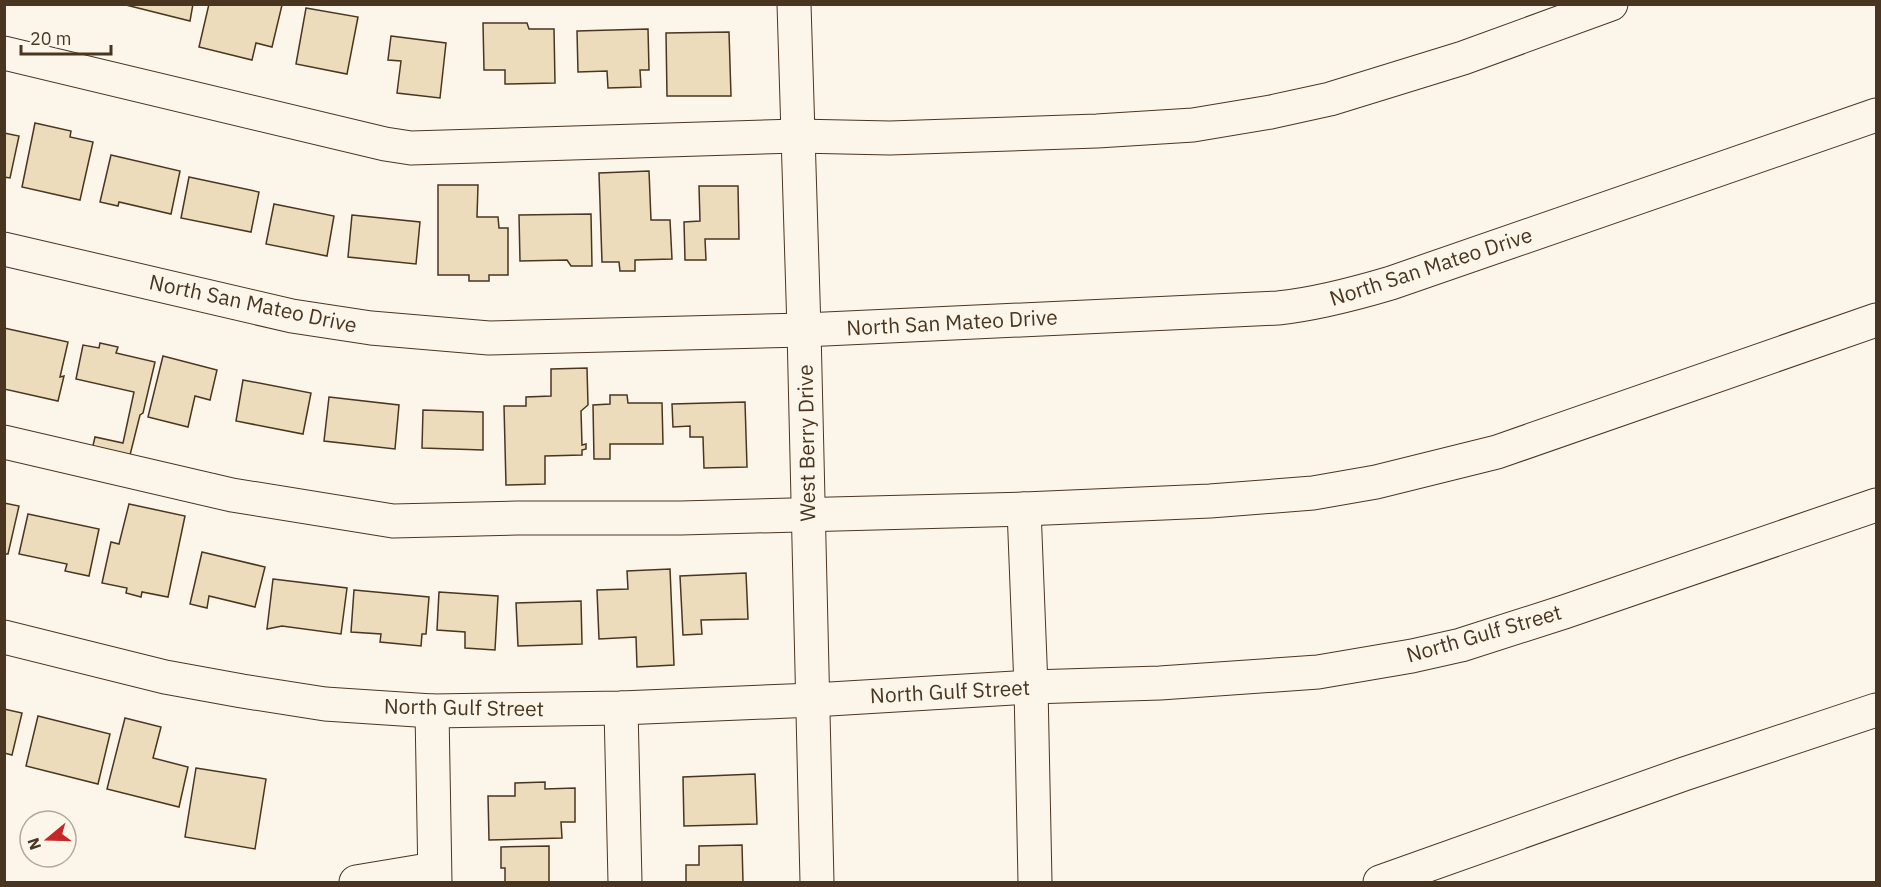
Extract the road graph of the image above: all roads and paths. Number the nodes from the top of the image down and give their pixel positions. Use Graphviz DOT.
graph roads {
  1 [pos="794,4"];
  2 [pos="1611,4"];
  3 [pos="4,53"];
  4 [pos="1876,116"];
  5 [pos="797,136"];
  6 [pos="4,249"];
  7 [pos="1876,320"];
  8 [pos="804,330"];
  9 [pos="4,442"];
  10 [pos="1876,505"];
  11 [pos="1024,509"];
  12 [pos="808,514"];
  13 [pos="4,637"];
  14 [pos="1031,687"];
  15 [pos="813,700"];
  16 [pos="621,708"];
  17 [pos="1876,710"];
  18 [pos="432,711"];
  19 [pos="434,875"];
  20 [pos="356,882"];
  21 [pos="625,882"];
  22 [pos="817,882"];
  23 [pos="1035,882"];
  24 [pos="1380,882"];
  1 -- 5 [label="street, West Berry Drive"];
  2 -- 5 [label="street"];
  3 -- 5 [label="street"];
  4 -- 8 [label="street, North San Mateo Drive"];
  5 -- 8 [label="street, West Berry Drive"];
  6 -- 8 [label="street, North San Mateo Drive"];
  7 -- 11 [label="street"];
  8 -- 12 [label="street, West Berry Drive"];
  9 -- 12 [label="street"];
  10 -- 14 [label="street, North Gulf Street"];
  11 -- 12 [label="street"];
  11 -- 14 [label="street"];
  12 -- 15 [label="street, West Berry Drive"];
  13 -- 18 [label="street, North Gulf Street"];
  14 -- 15 [label="street, North Gulf Street"];
  14 -- 23 [label="street"];
  15 -- 16 [label="street, North Gulf Street"];
  15 -- 22 [label="street, West Berry Drive"];
  16 -- 18 [label="street, North Gulf Street"];
  16 -- 21 [label="street"];
  17 -- 24 [label="street"];
  18 -- 19 [label="street"];
  19 -- 20 [label="street"];
}
